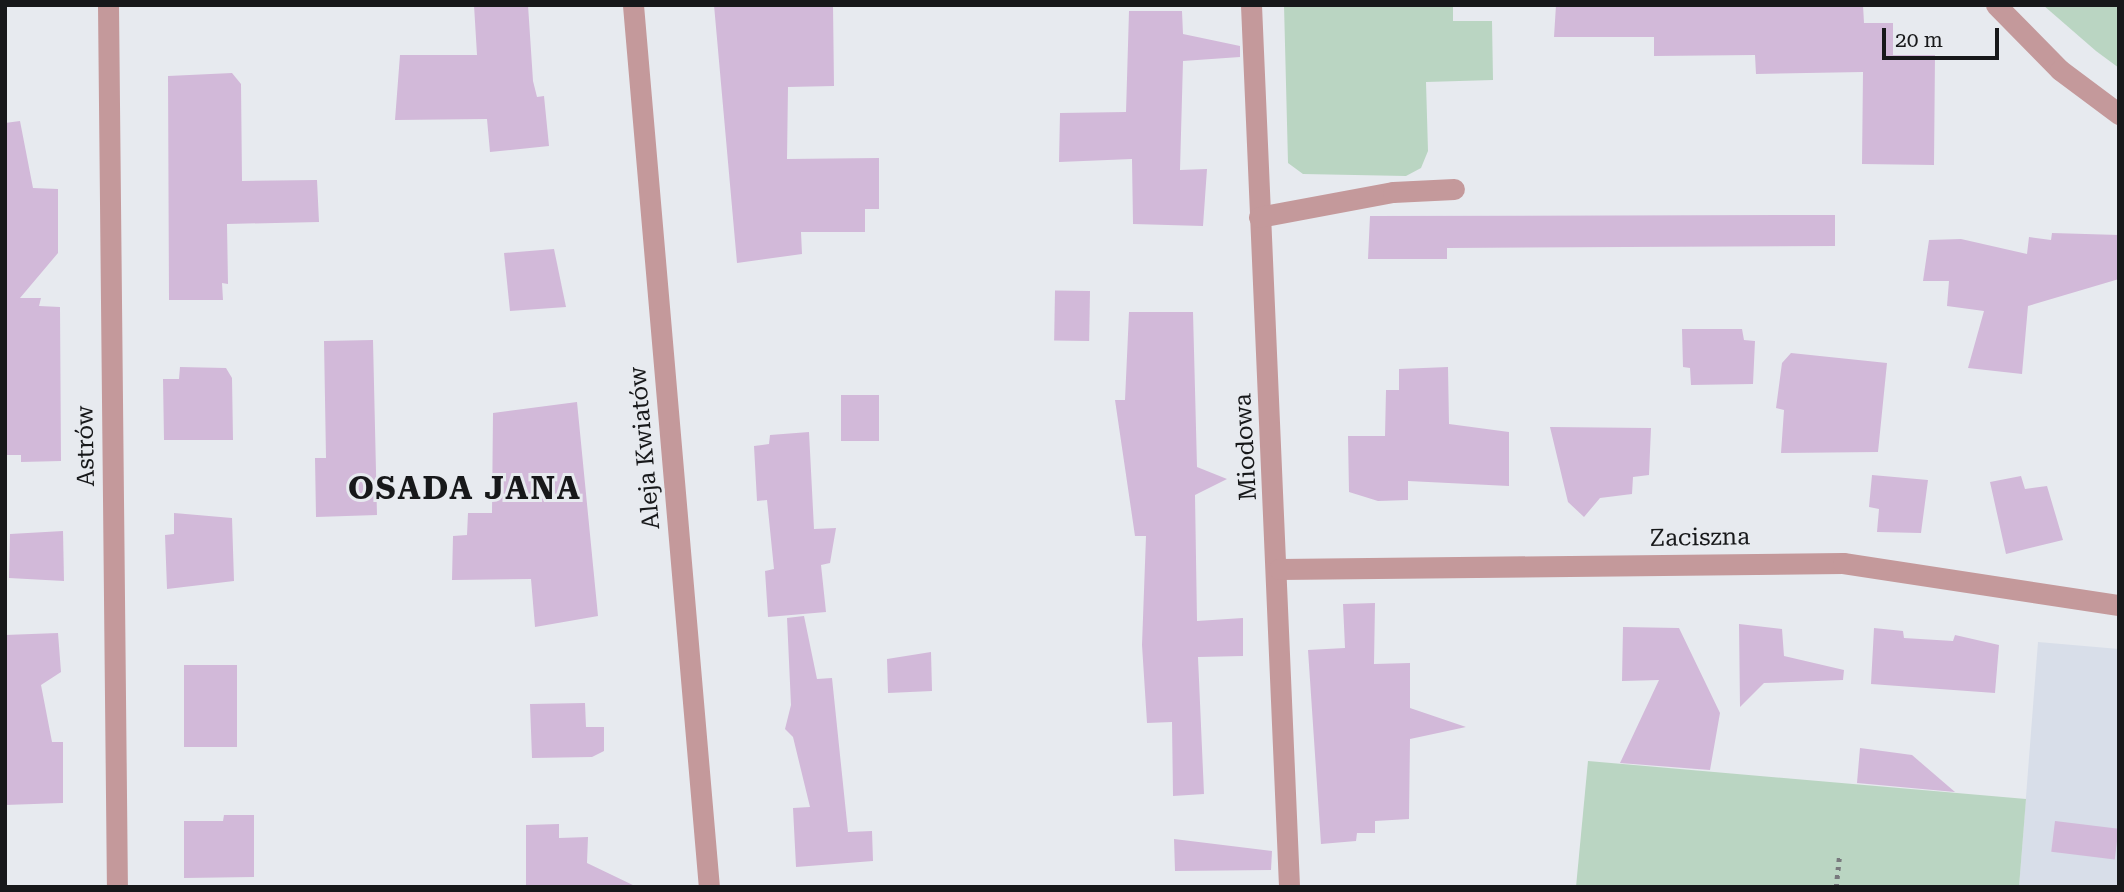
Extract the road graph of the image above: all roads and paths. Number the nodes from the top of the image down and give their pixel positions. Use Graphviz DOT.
graph roads {
  1 [pos="108,5"];
  2 [pos="633,5"];
  3 [pos="1251,5"];
  4 [pos="1996,5"];
  5 [pos="2119,114"];
  6 [pos="1454,189"];
  7 [pos="1259,217"];
  8 [pos="1279,569"];
  9 [pos="2119,605"];
  10 [pos="1839,856"];
  11 [pos="117,887"];
  12 [pos="709,887"];
  13 [pos="1289,887"];
  14 [pos="1836,887"];
  1 -- 11 [label="street, Astrów"];
  2 -- 12 [label="street, Aleja Kwiatów"];
  3 -- 7 [label="street, Miodowa"];
  4 -- 5 [label="street"];
  6 -- 7 [label="street"];
  7 -- 8 [label="street, Miodowa"];
  8 -- 9 [label="street, Zaciszna"];
  8 -- 13 [label="street, Miodowa"];
  10 -- 14 [label="path"];
}
